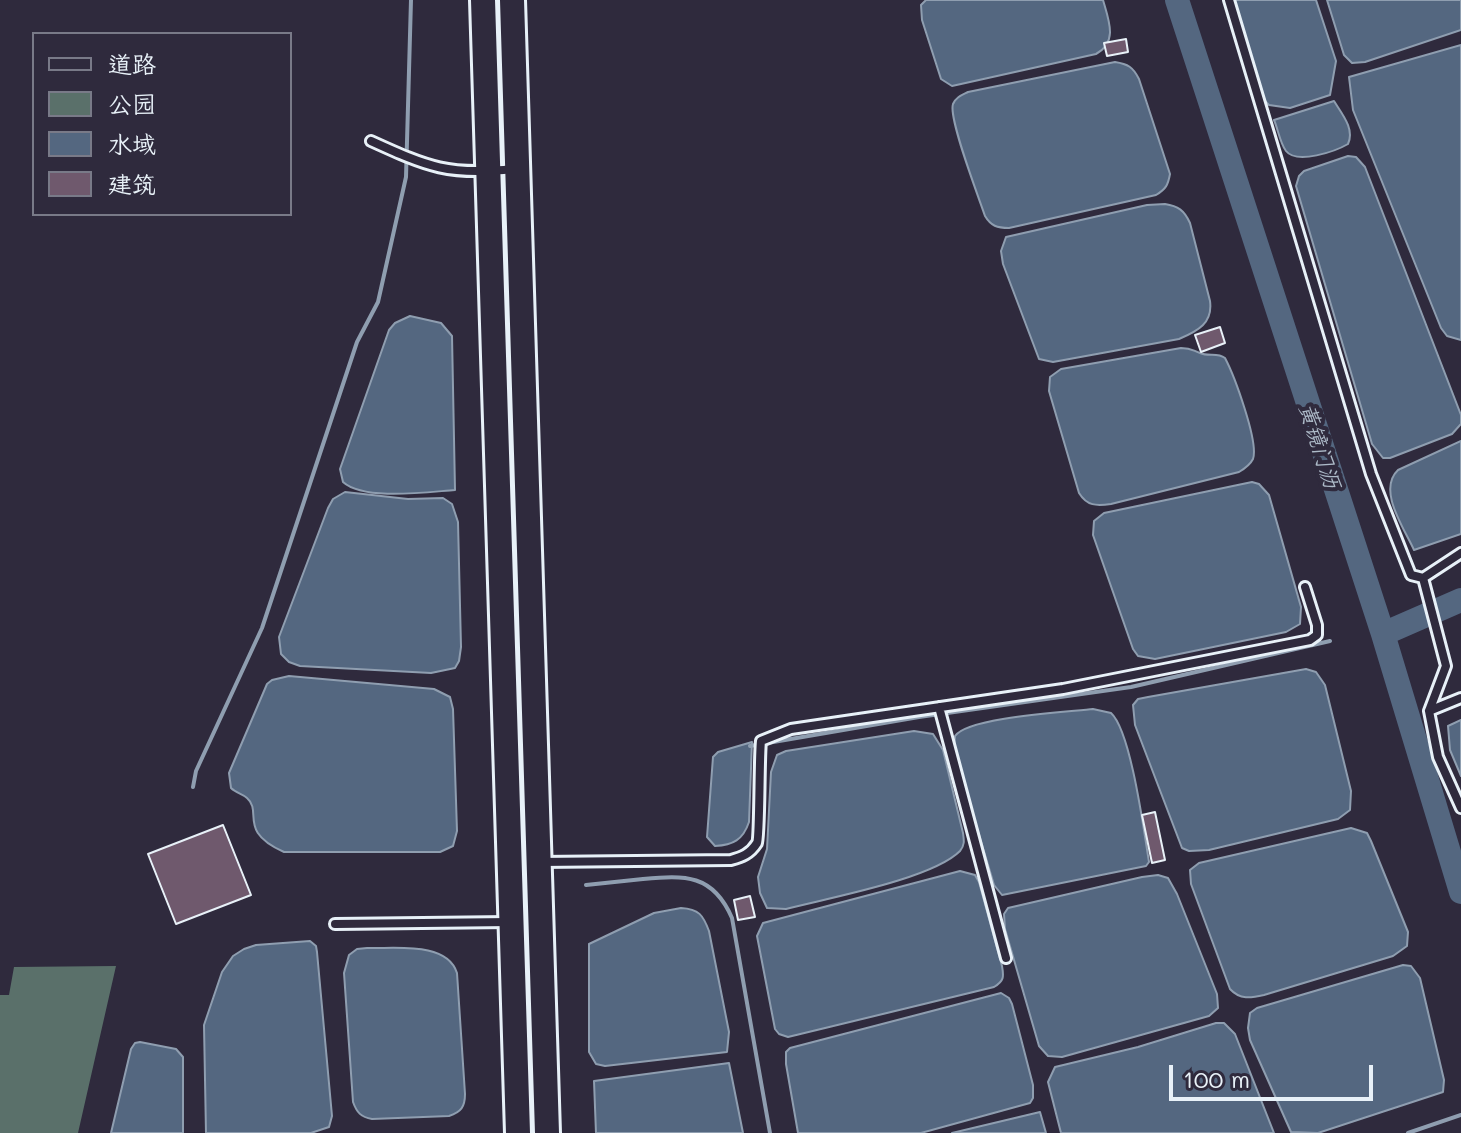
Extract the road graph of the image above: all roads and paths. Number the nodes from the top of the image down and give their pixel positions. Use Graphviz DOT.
graph roads {
  1 [pos="483,0"];
  2 [pos="512,0"];
  3 [pos="1229,0"];
  4 [pos="371,141"];
  5 [pos="518,168"];
  6 [pos="489,171"];
  7 [pos="1461,553"];
  8 [pos="1423,578"];
  9 [pos="1305,587"];
  10 [pos="1461,698"];
  11 [pos="939,707"];
  12 [pos="1429,711"];
  13 [pos="1461,808"];
  14 [pos="539,862"];
  15 [pos="512,922"];
  16 [pos="335,924"];
  17 [pos="1006,958"];
  18 [pos="518,1133"];
  19 [pos="547,1133"];
  1 -- 6 [label="main road"];
  2 -- 5 [label="main road"];
  3 -- 8 [label="lane"];
  4 -- 6 [label="lane"];
  5 -- 6 [label="lane"];
  5 -- 14 [label="main road"];
  6 -- 15 [label="main road"];
  7 -- 8 [label="lane"];
  8 -- 12 [label="lane"];
  9 -- 11 [label="lane"];
  10 -- 12 [label="lane"];
  11 -- 14 [label="lane"];
  11 -- 17 [label="lane"];
  12 -- 13 [label="lane"];
  14 -- 19 [label="main road"];
  15 -- 16 [label="lane"];
  15 -- 18 [label="main road"];
}
